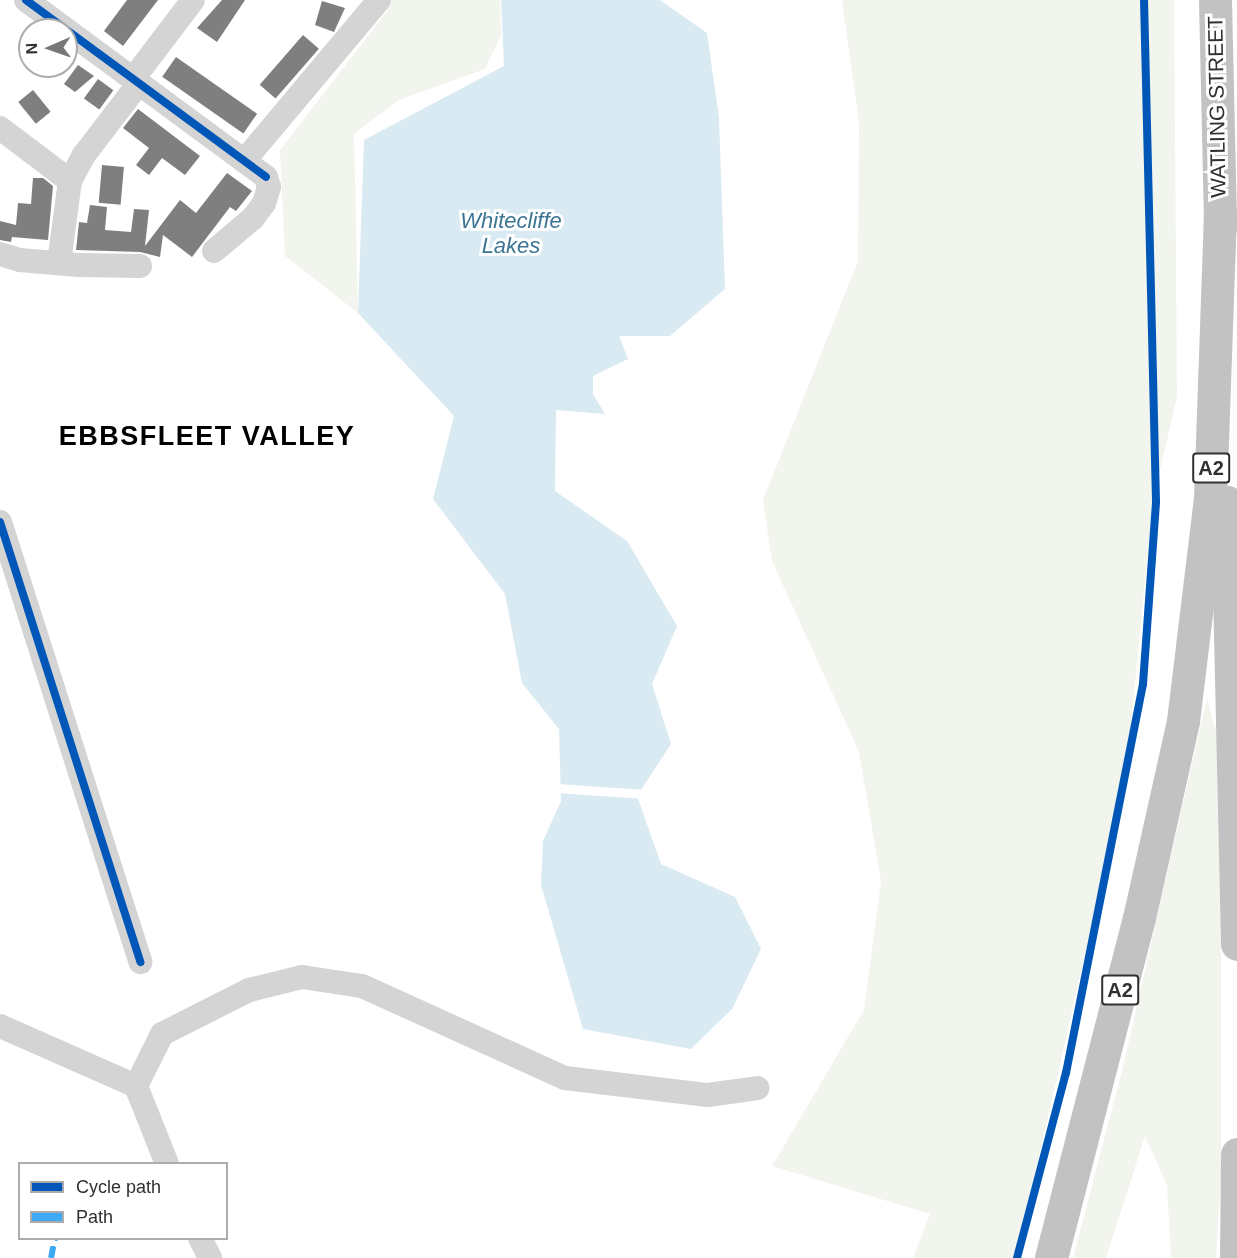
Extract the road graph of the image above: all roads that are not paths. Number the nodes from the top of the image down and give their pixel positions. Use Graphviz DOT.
graph roads {
  1 [pos="26,0"];
  2 [pos="193,0"];
  3 [pos="379,0"];
  4 [pos="1215,0"];
  5 [pos="136,81"];
  6 [pos="0,128"];
  7 [pos="244,161"];
  8 [pos="70,181"];
  9 [pos="1220,224"];
  10 [pos="214,251"];
  11 [pos="0,254"];
  12 [pos="59,263"];
  13 [pos="140,266"];
  14 [pos="0,522"];
  15 [pos="1237,944"];
  16 [pos="140,962"];
  17 [pos="0,1026"];
  18 [pos="136,1086"];
  19 [pos="758,1088"];
  20 [pos="1237,1154"];
  21 [pos="166,1162"];
  22 [pos="1051,1258"];
  23 [pos="1236,1258"];
  1 -- 5 [label="street"];
  2 -- 5 [label="street"];
  3 -- 7 [label="street"];
  4 -- 9 [label="highway, WATLING STREET / A2"];
  5 -- 7 [label="street"];
  5 -- 8 [label="street"];
  6 -- 8 [label="street"];
  7 -- 10 [label="street"];
  8 -- 12 [label="street"];
  9 -- 15 [label="highway, A2"];
  9 -- 22 [label="highway, A2"];
  11 -- 12 [label="street"];
  12 -- 13 [label="street"];
  14 -- 16 [label="street"];
  17 -- 18 [label="street"];
  18 -- 19 [label="street"];
  18 -- 21 [label="street"];
  20 -- 23 [label="highway"];
}
